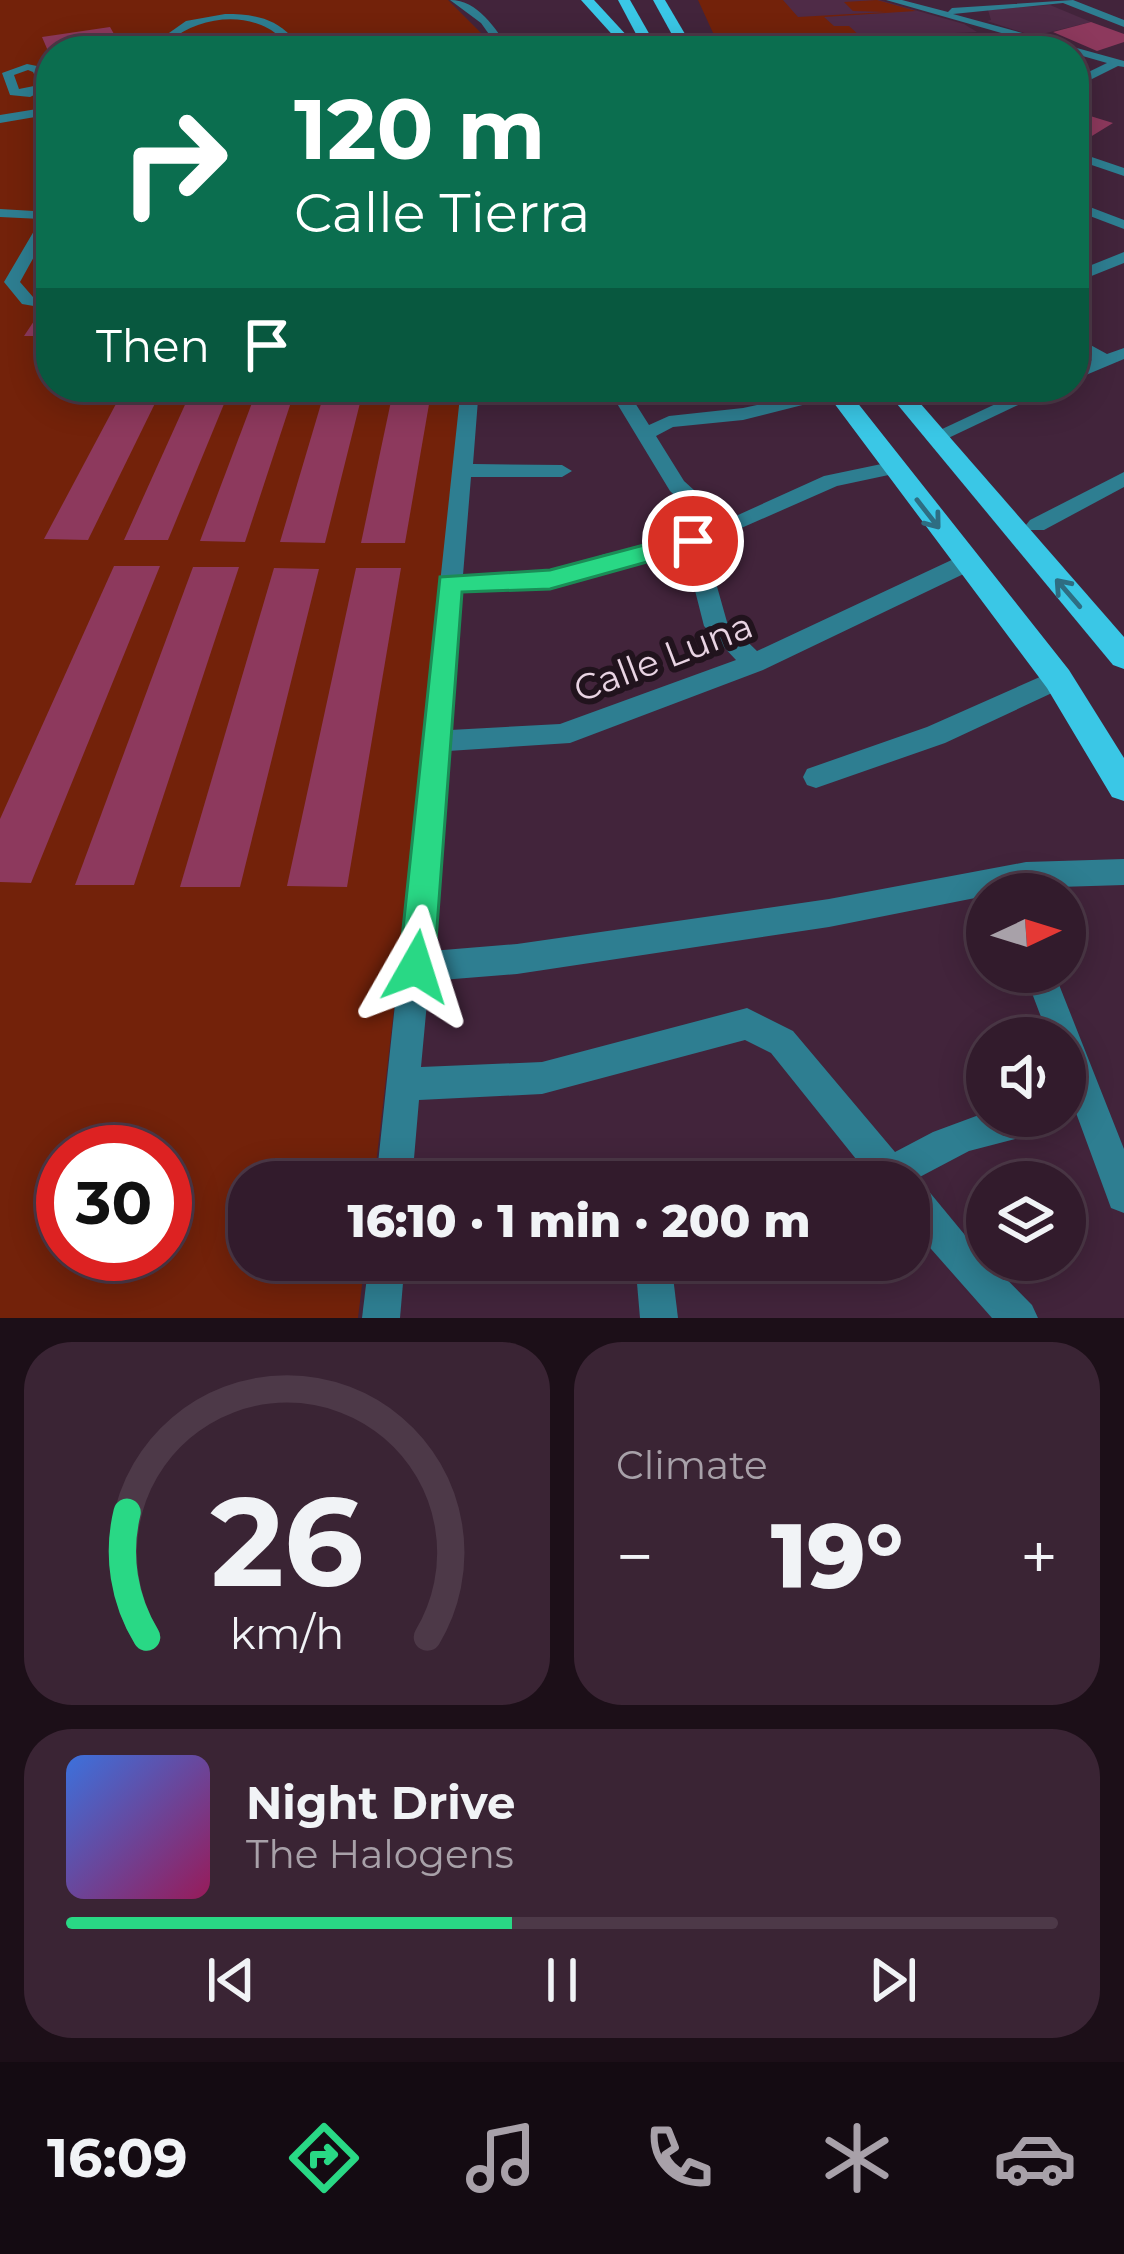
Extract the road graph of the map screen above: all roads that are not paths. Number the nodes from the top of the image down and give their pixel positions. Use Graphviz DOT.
graph roads {
  1 [pos="454,0"];
  2 [pos="587,0"];
  3 [pos="624,0"];
  4 [pos="659,0"];
  5 [pos="679,0"];
  6 [pos="891,0"];
  7 [pos="1064,0"];
  8 [pos="938,13"];
  9 [pos="1124,24"];
  10 [pos="168,36"];
  11 [pos="286,36"];
  12 [pos="495,36"];
  13 [pos="620,36"];
  14 [pos="644,36"];
  15 [pos="680,36"];
  16 [pos="686,36"];
  17 [pos="1022,36"];
  18 [pos="1089,54"];
  19 [pos="1121,63"];
  20 [pos="0,64"];
  21 [pos="1089,77"];
  22 [pos="36,103"];
  23 [pos="36,104"];
  24 [pos="0,105"];
  25 [pos="36,105"];
  26 [pos="0,119"];
  27 [pos="1089,160"];
  28 [pos="1124,172"];
  29 [pos="1089,211"];
  30 [pos="0,212"];
  31 [pos="36,214"];
  32 [pos="1124,225"];
  33 [pos="36,243"];
  34 [pos="1124,257"];
  35 [pos="1089,268"];
  36 [pos="1093,270"];
  37 [pos="1089,272"];
  38 [pos="36,302"];
  39 [pos="1089,351"];
  40 [pos="1124,353"];
  41 [pos="1105,362"];
  42 [pos="1089,369"];
  43 [pos="468,402"];
  44 [pos="625,402"];
  45 [pos="787,402"];
  46 [pos="843,402"];
  47 [pos="906,402"];
  48 [pos="1013,402"];
  49 [pos="644,435"];
  50 [pos="935,437"];
  51 [pos="891,468"];
  52 [pos="461,470"];
  53 [pos="562,471"];
  54 [pos="1124,479"];
  55 [pos="1037,525"];
  56 [pos="724,530"];
  57 [pos="693,541"];
  58 [pos="966,563"];
  59 [pos="449,584"];
  60 [pos="1124,657"];
  61 [pos="754,663"];
  62 [pos="1058,679"];
  63 [pos="440,741"];
  64 [pos="816,777"];
  65 [pos="1124,787"];
  66 [pos="1124,872"];
  67 [pos="1086,873"];
  68 [pos="966,893"];
  69 [pos="416,967"];
  70 [pos="404,1084"];
  71 [pos="1086,1124"];
  72 [pos="966,1136"];
  73 [pos="396,1161"];
  74 [pos="873,1161"];
  75 [pos="920,1161"];
  76 [pos="1124,1195"];
  77 [pos="930,1226"];
  78 [pos="384,1281"];
  79 [pos="655,1281"];
  80 [pos="381,1318"];
  81 [pos="658,1318"];
  82 [pos="1018,1318"];
  1 -- 12 [label="street"];
  2 -- 13 [label="main road"];
  3 -- 14 [label="main road"];
  4 -- 15 [label="main road"];
  5 -- 16 [label="main road"];
  6 -- 8 [label="street"];
  7 -- 8 [label="street"];
  7 -- 9 [label="street"];
  8 -- 17 [label="street"];
  10 -- 11 [label="street"];
  18 -- 19 [label="street"];
  19 -- 21 [label="street"];
  20 -- 22 [label="street"];
  23 -- 24 [label="street"];
  25 -- 26 [label="street"];
  27 -- 28 [label="street"];
  29 -- 32 [label="street"];
  30 -- 31 [label="street"];
  33 -- 38 [label="street"];
  34 -- 36 [label="street"];
  35 -- 36 [label="street"];
  36 -- 37 [label="street"];
  39 -- 41 [label="street"];
  40 -- 41 [label="street"];
  41 -- 42 [label="street"];
  43 -- 52 [label="street"];
  44 -- 49 [label="street"];
  45 -- 49 [label="street"];
  46 -- 51 [label="main road"];
  47 -- 50 [label="main road"];
  48 -- 50 [label="street"];
  49 -- 56 [label="street"];
  60 -- 50 [label="main road, one-way"];
  51 -- 56 [label="street"];
  51 -- 58 [label="main road, one-way"];
  52 -- 53 [label="street"];
  52 -- 59 [label="street"];
  54 -- 55 [label="street"];
  56 -- 57 [label="street"];
  57 -- 59 [label="street"];
  57 -- 61 [label="street"];
  58 -- 61 [label="street, Calle Luna"];
  58 -- 62 [label="main road"];
  59 -- 63 [label="street"];
  61 -- 63 [label="street, Calle Luna"];
  62 -- 64 [label="street"];
  62 -- 65 [label="main road"];
  63 -- 69 [label="street"];
  66 -- 67 [label="street"];
  68 -- 69 [label="street"];
  69 -- 70 [label="street"];
  70 -- 73 [label="street"];
  70 -- 74 [label="street"];
  71 -- 76 [label="street"];
  72 -- 75 [label="street"];
  77 -- 82 [label="street"];
  78 -- 80 [label="street"];
  79 -- 81 [label="street"];
}
